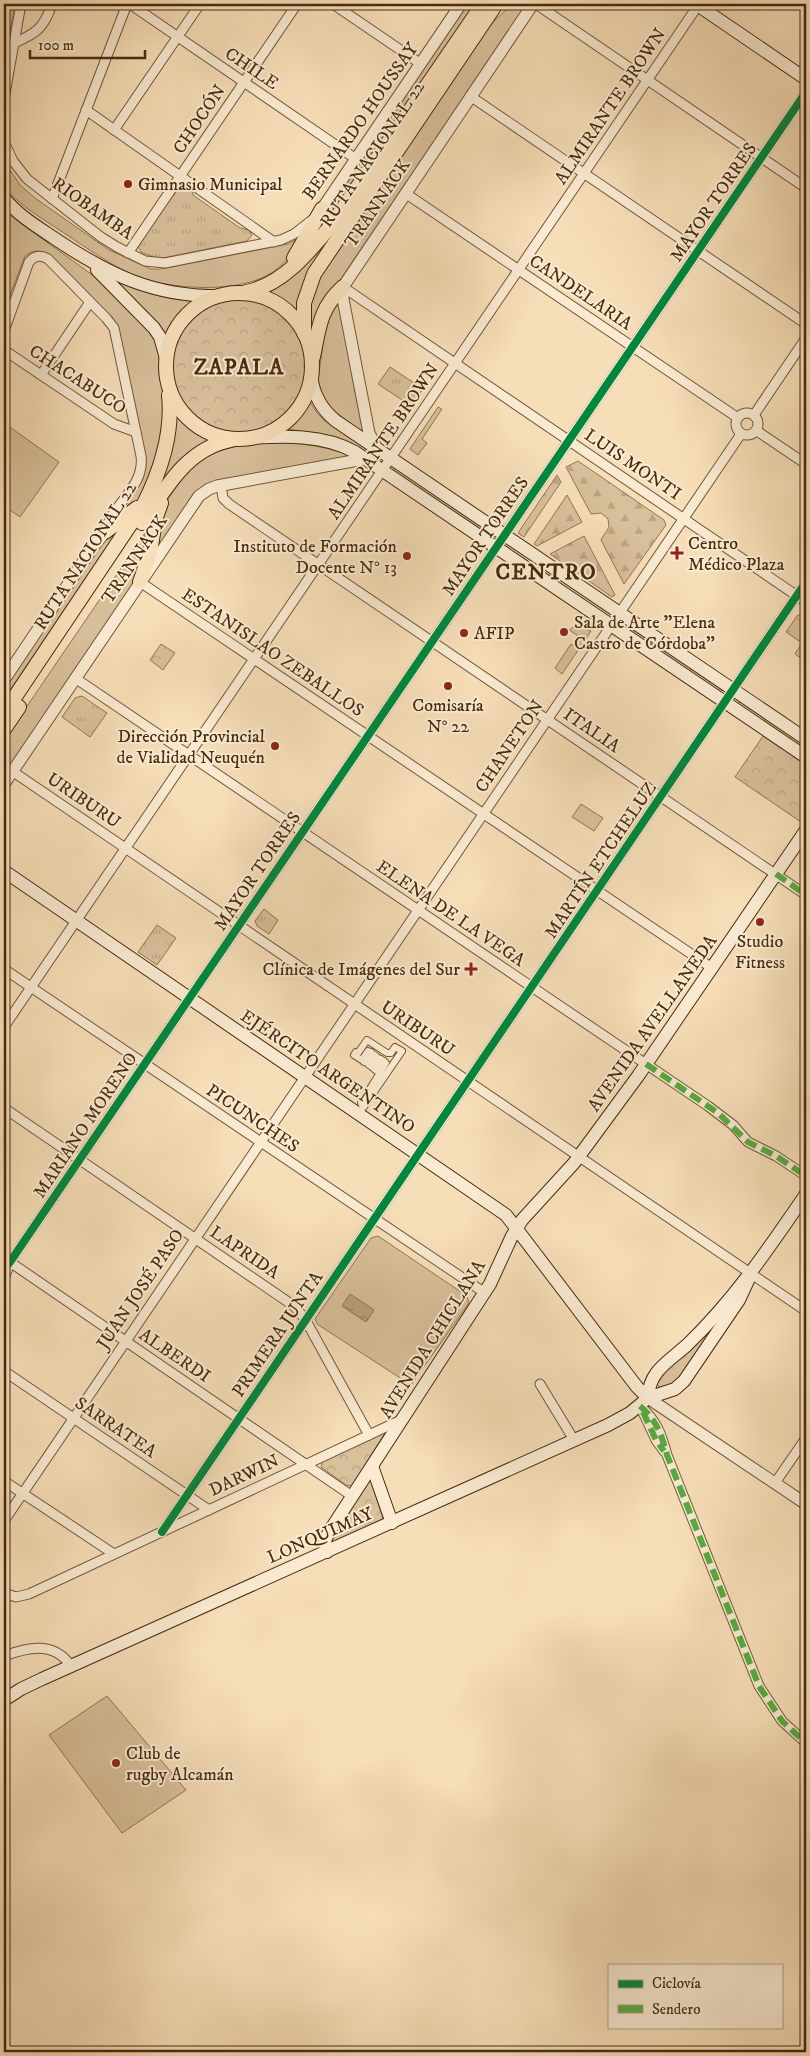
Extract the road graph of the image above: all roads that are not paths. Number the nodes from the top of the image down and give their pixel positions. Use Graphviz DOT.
graph roads {
  1 [pos="21,4"];
  2 [pos="52,4"];
  3 [pos="128,4"];
  4 [pos="200,4"];
  5 [pos="297,4"];
  6 [pos="332,4"];
  7 [pos="461,4"];
  8 [pos="496,4"];
  9 [pos="507,4"];
  10 [pos="534,4"];
  11 [pos="698,4"];
  12 [pos="482,5"];
  13 [pos="476,33"];
  14 [pos="178,37"];
  15 [pos="14,43"];
  16 [pos="420,64"];
  17 [pos="806,79"];
  18 [pos="647,80"];
  19 [pos="244,82"];
  20 [pos="806,92"];
  21 [pos="470,96"];
  22 [pos="4,99"];
  23 [pos="86,110"];
  24 [pos="114,130"];
  25 [pos="4,142"];
  26 [pos="762,158"];
  27 [pos="356,159"];
  28 [pos="584,174"];
  29 [pos="180,176"];
  30 [pos="806,188"];
  31 [pos="405,193"];
  32 [pos="4,198"];
  33 [pos="52,200"];
  34 [pos="322,209"];
  35 [pos="274,242"];
  36 [pos="698,251"];
  37 [pos="128,253"];
  38 [pos="88,261"];
  39 [pos="518,270"];
  40 [pos="280,278"];
  41 [pos="343,286"];
  42 [pos="240,293"];
  43 [pos="221,296"];
  44 [pos="90,302"];
  45 [pos="806,324"];
  46 [pos="4,330"];
  47 [pos="304,334"];
  48 [pos="806,338"];
  49 [pos="633,347"];
  50 [pos="4,350"];
  51 [pos="166,358"];
  52 [pos="455,363"];
  53 [pos="311,370"];
  54 [pos="41,375"];
  55 [pos="166,377"];
  56 [pos="754,415"];
  57 [pos="738,418"];
  58 [pos="757,430"];
  59 [pos="136,432"];
  60 [pos="741,434"];
  61 [pos="243,439"];
  62 [pos="569,440"];
  63 [pos="376,447"];
  64 [pos="391,457"];
  65 [pos="364,459"];
  66 [pos="806,464"];
  67 [pos="381,471"];
  68 [pos="170,482"];
  69 [pos="221,485"];
  70 [pos="148,496"];
  71 [pos="684,518"];
  72 [pos="105,532"];
  73 [pos="505,534"];
  74 [pos="495,548"];
  75 [pos="318,565"];
  76 [pos="140,582"];
  77 [pos="806,582"];
  78 [pos="797,596"];
  79 [pos="806,602"];
  80 [pos="620,612"];
  81 [pos="610,626"];
  82 [pos="432,642"];
  83 [pos="254,659"];
  84 [pos="75,678"];
  85 [pos="4,680"];
  86 [pos="733,690"];
  87 [pos="725,702"];
  88 [pos="4,713"];
  89 [pos="547,719"];
  90 [pos="4,729"];
  91 [pos="368,736"];
  92 [pos="806,739"];
  93 [pos="189,755"];
  94 [pos="806,757"];
  95 [pos="12,771"];
  96 [pos="4,784"];
  97 [pos="661,796"];
  98 [pos="483,813"];
  99 [pos="806,830"];
  100 [pos="302,832"];
  101 [pos="126,848"];
  102 [pos="4,871"];
  103 [pos="776,874"];
  104 [pos="597,890"];
  105 [pos="806,895"];
  106 [pos="417,909"];
  107 [pos="76,921"];
  108 [pos="239,925"];
  109 [pos="712,968"];
  110 [pos="4,969"];
  111 [pos="31,987"];
  112 [pos="531,987"];
  113 [pos="189,998"];
  114 [pos="354,1003"];
  115 [pos="4,1027"];
  116 [pos="145,1064"];
  117 [pos="646,1064"];
  118 [pos="304,1076"];
  119 [pos="467,1081"];
  120 [pos="4,1108"];
  121 [pos="363,1108"];
  122 [pos="260,1142"];
  123 [pos="418,1154"];
  124 [pos="578,1156"];
  125 [pos="80,1160"];
  126 [pos="806,1176"];
  127 [pos="806,1194"];
  128 [pos="374,1218"];
  129 [pos="516,1228"];
  130 [pos="195,1238"];
  131 [pos="6,1263"];
  132 [pos="751,1274"];
  133 [pos="4,1279"];
  134 [pos="484,1293"];
  135 [pos="806,1311"];
  136 [pos="305,1319"];
  137 [pos="126,1340"];
  138 [pos="4,1370"];
  139 [pos="540,1384"];
  140 [pos="644,1402"];
  141 [pos="73,1418"];
  142 [pos="238,1418"];
  143 [pos="403,1419"];
  144 [pos="369,1435"];
  145 [pos="806,1438"];
  146 [pos="574,1440"];
  147 [pos="306,1464"];
  148 [pos="372,1466"];
  149 [pos="4,1481"];
  150 [pos="775,1483"];
  151 [pos="22,1493"];
  152 [pos="187,1494"];
  153 [pos="352,1496"];
  154 [pos="806,1504"];
  155 [pos="209,1510"];
  156 [pos="4,1521"];
  157 [pos="392,1523"];
  158 [pos="162,1532"];
  159 [pos="327,1552"];
  160 [pos="114,1554"];
  161 [pos="4,1593"];
  162 [pos="4,1656"];
  163 [pos="71,1666"];
  164 [pos="4,1700"];
  165 [pos="806,1743"];
  1 -- 15 [label="street"];
  2 -- 15 [label="street"];
  3 -- 14 [label="street, CHILE"];
  3 -- 23 [label="street"];
  4 -- 14 [label="street"];
  5 -- 19 [label="street, CHOCÓN"];
  6 -- 16 [label="street"];
  7 -- 16 [label="street, BERNARDO HOUSSAY"];
  8 -- 13 [label="main road, RUTA NACIONAL 22"];
  9 -- 13 [label="main road"];
  10 -- 18 [label="street"];
  10 -- 21 [label="street, TRANNACK"];
  11 -- 17 [label="main road"];
  11 -- 18 [label="street, ALMIRANTE BROWN"];
  12 -- 40 [label="main road, RUTA NACIONAL 22"];
  13 -- 47 [label="main road, RUTA NACIONAL 22"];
  14 -- 19 [label="street, CHILE"];
  14 -- 24 [label="street"];
  15 -- 22 [label="street"];
  16 -- 27 [label="street, BERNARDO HOUSSAY"];
  18 -- 26 [label="street"];
  18 -- 28 [label="street, ALMIRANTE BROWN"];
  19 -- 27 [label="street, CHILE"];
  19 -- 29 [label="street, CHOCÓN"];
  20 -- 26 [label="street, MAYOR TORRES"];
  21 -- 28 [label="street"];
  21 -- 31 [label="street, TRANNACK"];
  23 -- 24 [label="street"];
  23 -- 33 [label="street"];
  24 -- 29 [label="street"];
  25 -- 33 [label="street, RIOBAMBA"];
  26 -- 30 [label="street"];
  26 -- 36 [label="street, MAYOR TORRES"];
  27 -- 34 [label="street, BERNARDO HOUSSAY"];
  28 -- 36 [label="street"];
  28 -- 39 [label="street, ALMIRANTE BROWN"];
  29 -- 35 [label="street"];
  29 -- 37 [label="street, CHOCÓN"];
  31 -- 39 [label="street, CANDELARIA"];
  31 -- 41 [label="street, TRANNACK"];
  32 -- 38 [label="main road"];
  33 -- 37 [label="street, RIOBAMBA"];
  34 -- 35 [label="street, BERNARDO HOUSSAY"];
  34 -- 40 [label="main road"];
  35 -- 37 [label="street, RIOBAMBA"];
  36 -- 45 [label="street"];
  36 -- 49 [label="street, MAYOR TORRES"];
  38 -- 43 [label="main road"];
  38 -- 51 [label="main road"];
  39 -- 49 [label="street, CANDELARIA"];
  39 -- 52 [label="street, ALMIRANTE BROWN"];
  40 -- 42 [label="main road, RUTA NACIONAL 22"];
  41 -- 52 [label="street, LUIS MONTI"];
  41 -- 53 [label="main road"];
  41 -- 63 [label="street"];
  42 -- 43 [label="main road"];
  42 -- 47 [label="main road"];
  43 -- 51 [label="main road"];
  44 -- 46 [label="street"];
  44 -- 54 [label="street"];
  44 -- 59 [label="street"];
  47 -- 53 [label="main road"];
  48 -- 56 [label="street"];
  49 -- 57 [label="street, CANDELARIA"];
  49 -- 62 [label="street, MAYOR TORRES"];
  50 -- 54 [label="street, CHACABUCO"];
  51 -- 55 [label="main road"];
  52 -- 62 [label="street, LUIS MONTI"];
  52 -- 64 [label="street, ALMIRANTE BROWN"];
  53 -- 61 [label="main road"];
  53 -- 63 [label="main road"];
  54 -- 59 [label="street, CHACABUCO"];
  55 -- 61 [label="main road"];
  55 -- 70 [label="main road, RUTA NACIONAL 22"];
  56 -- 57 [label="street"];
  56 -- 58 [label="street"];
  57 -- 60 [label="street"];
  58 -- 60 [label="street"];
  58 -- 66 [label="street"];
  59 -- 72 [label="street"];
  60 -- 71 [label="street, CHANETON"];
  61 -- 65 [label="main road"];
  61 -- 68 [label="main road, RUTA NACIONAL 22"];
  62 -- 71 [label="street, LUIS MONTI"];
  62 -- 73 [label="street, MAYOR TORRES"];
  63 -- 64 [label="main road"];
  64 -- 67 [label="street, ALMIRANTE BROWN"];
  64 -- 73 [label="main road"];
  65 -- 67 [label="main road"];
  65 -- 69 [label="street, TRANNACK"];
  67 -- 74 [label="main road"];
  67 -- 75 [label="street, ALMIRANTE BROWN"];
  68 -- 76 [label="main road"];
  68 -- 90 [label="main road, RUTA NACIONAL 22"];
  69 -- 75 [label="street, ITALIA"];
  69 -- 76 [label="street, TRANNACK"];
  70 -- 72 [label="main road"];
  70 -- 88 [label="main road, RUTA NACIONAL 22"];
  71 -- 78 [label="street, LUIS MONTI"];
  71 -- 80 [label="street, CHANETON"];
  72 -- 85 [label="street"];
  73 -- 74 [label="street, MAYOR TORRES"];
  73 -- 80 [label="main road"];
  74 -- 81 [label="main road"];
  74 -- 82 [label="street, MAYOR TORRES"];
  75 -- 82 [label="street, ITALIA"];
  75 -- 83 [label="street, ALMIRANTE BROWN"];
  76 -- 83 [label="street, ESTANISLAO ZEBALLOS"];
  76 -- 84 [label="street, TRANNACK"];
  77 -- 78 [label="street, MARTÍN ETCHELUZ"];
  78 -- 79 [label="street, LUIS MONTI"];
  78 -- 86 [label="street, MARTÍN ETCHELUZ"];
  80 -- 81 [label="street, CHANETON"];
  80 -- 86 [label="main road"];
  81 -- 87 [label="main road"];
  81 -- 89 [label="street, CHANETON"];
  82 -- 89 [label="street, ITALIA"];
  82 -- 91 [label="street, MAYOR TORRES"];
  83 -- 91 [label="street, ESTANISLAO ZEBALLOS"];
  83 -- 93 [label="street, ALMIRANTE BROWN"];
  84 -- 93 [label="street, ELENA DE LA VEGA"];
  84 -- 95 [label="street, TRANNACK"];
  86 -- 87 [label="street, MARTÍN ETCHELUZ"];
  86 -- 92 [label="main road"];
  87 -- 94 [label="main road"];
  87 -- 97 [label="street, MARTÍN ETCHELUZ"];
  89 -- 97 [label="street, ITALIA"];
  89 -- 98 [label="street, CHANETON"];
  91 -- 98 [label="street, ESTANISLAO ZEBALLOS"];
  91 -- 100 [label="street, MAYOR TORRES"];
  93 -- 100 [label="street, ELENA DE LA VEGA"];
  93 -- 101 [label="street, ALMIRANTE BROWN"];
  95 -- 96 [label="street, TRANNACK"];
  95 -- 101 [label="street, URIBURU"];
  97 -- 103 [label="street, ITALIA"];
  97 -- 104 [label="street, MARTÍN ETCHELUZ"];
  98 -- 104 [label="street, ESTANISLAO ZEBALLOS"];
  98 -- 106 [label="street, CHANETON"];
  99 -- 103 [label="main road, AVENIDA AVELLANEDA"];
  100 -- 106 [label="street, ELENA DE LA VEGA"];
  100 -- 108 [label="street, MAYOR TORRES"];
  101 -- 107 [label="street, ALMIRANTE BROWN"];
  101 -- 108 [label="street, URIBURU"];
  102 -- 107 [label="main road, EJÉRCITO ARGENTINO"];
  103 -- 105 [label="street, ITALIA"];
  103 -- 109 [label="main road, AVENIDA AVELLANEDA"];
  104 -- 109 [label="street, ESTANISLAO ZEBALLOS"];
  104 -- 112 [label="street, MARTÍN ETCHELUZ"];
  106 -- 112 [label="street, ELENA DE LA VEGA"];
  106 -- 114 [label="street, CHANETON"];
  107 -- 111 [label="street, ALMIRANTE BROWN"];
  107 -- 113 [label="main road, EJÉRCITO ARGENTINO"];
  108 -- 113 [label="street, MAYOR TORRES"];
  108 -- 114 [label="street, URIBURU"];
  109 -- 117 [label="main road, AVENIDA AVELLANEDA"];
  110 -- 111 [label="street, PICUNCHES"];
  111 -- 115 [label="street, ALMIRANTE BROWN"];
  111 -- 116 [label="street, PICUNCHES"];
  112 -- 117 [label="street, ELENA DE LA VEGA"];
  112 -- 119 [label="street, MARTÍN ETCHELUZ"];
  113 -- 116 [label="street, MARIANO MORENO"];
  113 -- 118 [label="main road, EJÉRCITO ARGENTINO"];
  114 -- 118 [label="street, CHANETON"];
  114 -- 119 [label="street, URIBURU"];
  116 -- 122 [label="street, PICUNCHES"];
  116 -- 125 [label="street, MARIANO MORENO"];
  117 -- 124 [label="main road, AVENIDA AVELLANEDA"];
  117 -- 126 [label="street, ELENA DE LA VEGA"];
  118 -- 122 [label="street, JUAN JOSÉ PASO"];
  118 -- 123 [label="main road, EJÉRCITO ARGENTINO"];
  119 -- 123 [label="street, MARTÍN ETCHELUZ"];
  119 -- 124 [label="street, URIBURU"];
  120 -- 125 [label="street, LAPRIDA"];
  121 -- 121 [label="street"];
  122 -- 128 [label="street, PICUNCHES"];
  122 -- 130 [label="street, JUAN JOSÉ PASO"];
  123 -- 128 [label="street, PRIMERA JUNTA"];
  123 -- 129 [label="main road, EJÉRCITO ARGENTINO"];
  124 -- 129 [label="main road, AVENIDA AVELLANEDA"];
  124 -- 132 [label="street, URIBURU"];
  125 -- 130 [label="street, LAPRIDA"];
  125 -- 131 [label="street, MARIANO MORENO"];
  127 -- 132 [label="main road"];
  128 -- 134 [label="street, PICUNCHES"];
  128 -- 136 [label="street, PRIMERA JUNTA"];
  129 -- 134 [label="main road, AVENIDA CHICLANA"];
  129 -- 140 [label="main road, EJÉRCITO ARGENTINO"];
  130 -- 136 [label="street, LAPRIDA"];
  130 -- 137 [label="street, JUAN JOSÉ PASO"];
  131 -- 133 [label="street, MARIANO MORENO"];
  131 -- 137 [label="street, ALBERDI"];
  132 -- 135 [label="street, URIBURU"];
  132 -- 140 [label="main road"];
  132 -- 140 [label="main road, LONQUIMAY"];
  134 -- 143 [label="main road, AVENIDA CHICLANA"];
  136 -- 142 [label="street, PRIMERA JUNTA"];
  136 -- 144 [label="street, LAPRIDA"];
  137 -- 141 [label="street, JUAN JOSÉ PASO"];
  137 -- 142 [label="street, ALBERDI"];
  138 -- 141 [label="street, SARRATEA"];
  139 -- 146 [label="street"];
  140 -- 146 [label="main road, LONQUIMAY"];
  140 -- 150 [label="street, EJÉRCITO ARGENTINO"];
  140 -- 165 [label="street"];
  141 -- 151 [label="street, JUAN JOSÉ PASO"];
  141 -- 152 [label="street, SARRATEA"];
  142 -- 147 [label="street, ALBERDI"];
  142 -- 152 [label="street, PRIMERA JUNTA"];
  143 -- 144 [label="street, DARWIN"];
  143 -- 148 [label="main road, AVENIDA CHICLANA"];
  144 -- 147 [label="street, DARWIN"];
  145 -- 150 [label="street"];
  146 -- 157 [label="main road, LONQUIMAY"];
  147 -- 153 [label="street, ALBERDI"];
  147 -- 155 [label="street, DARWIN"];
  148 -- 153 [label="main road, AVENIDA CHICLANA"];
  148 -- 157 [label="main road"];
  149 -- 151 [label="street"];
  150 -- 154 [label="street, EJÉRCITO ARGENTINO"];
  151 -- 156 [label="street, JUAN JOSÉ PASO"];
  151 -- 160 [label="street"];
  152 -- 155 [label="street, SARRATEA"];
  152 -- 158 [label="street, PRIMERA JUNTA"];
  153 -- 159 [label="main road, AVENIDA CHICLANA"];
  155 -- 158 [label="street, DARWIN"];
  157 -- 159 [label="main road, LONQUIMAY"];
  158 -- 160 [label="street, DARWIN"];
  159 -- 163 [label="main road, LONQUIMAY"];
  160 -- 161 [label="street, DARWIN"];
  162 -- 163 [label="street"];
  163 -- 164 [label="main road, LONQUIMAY"];
}
